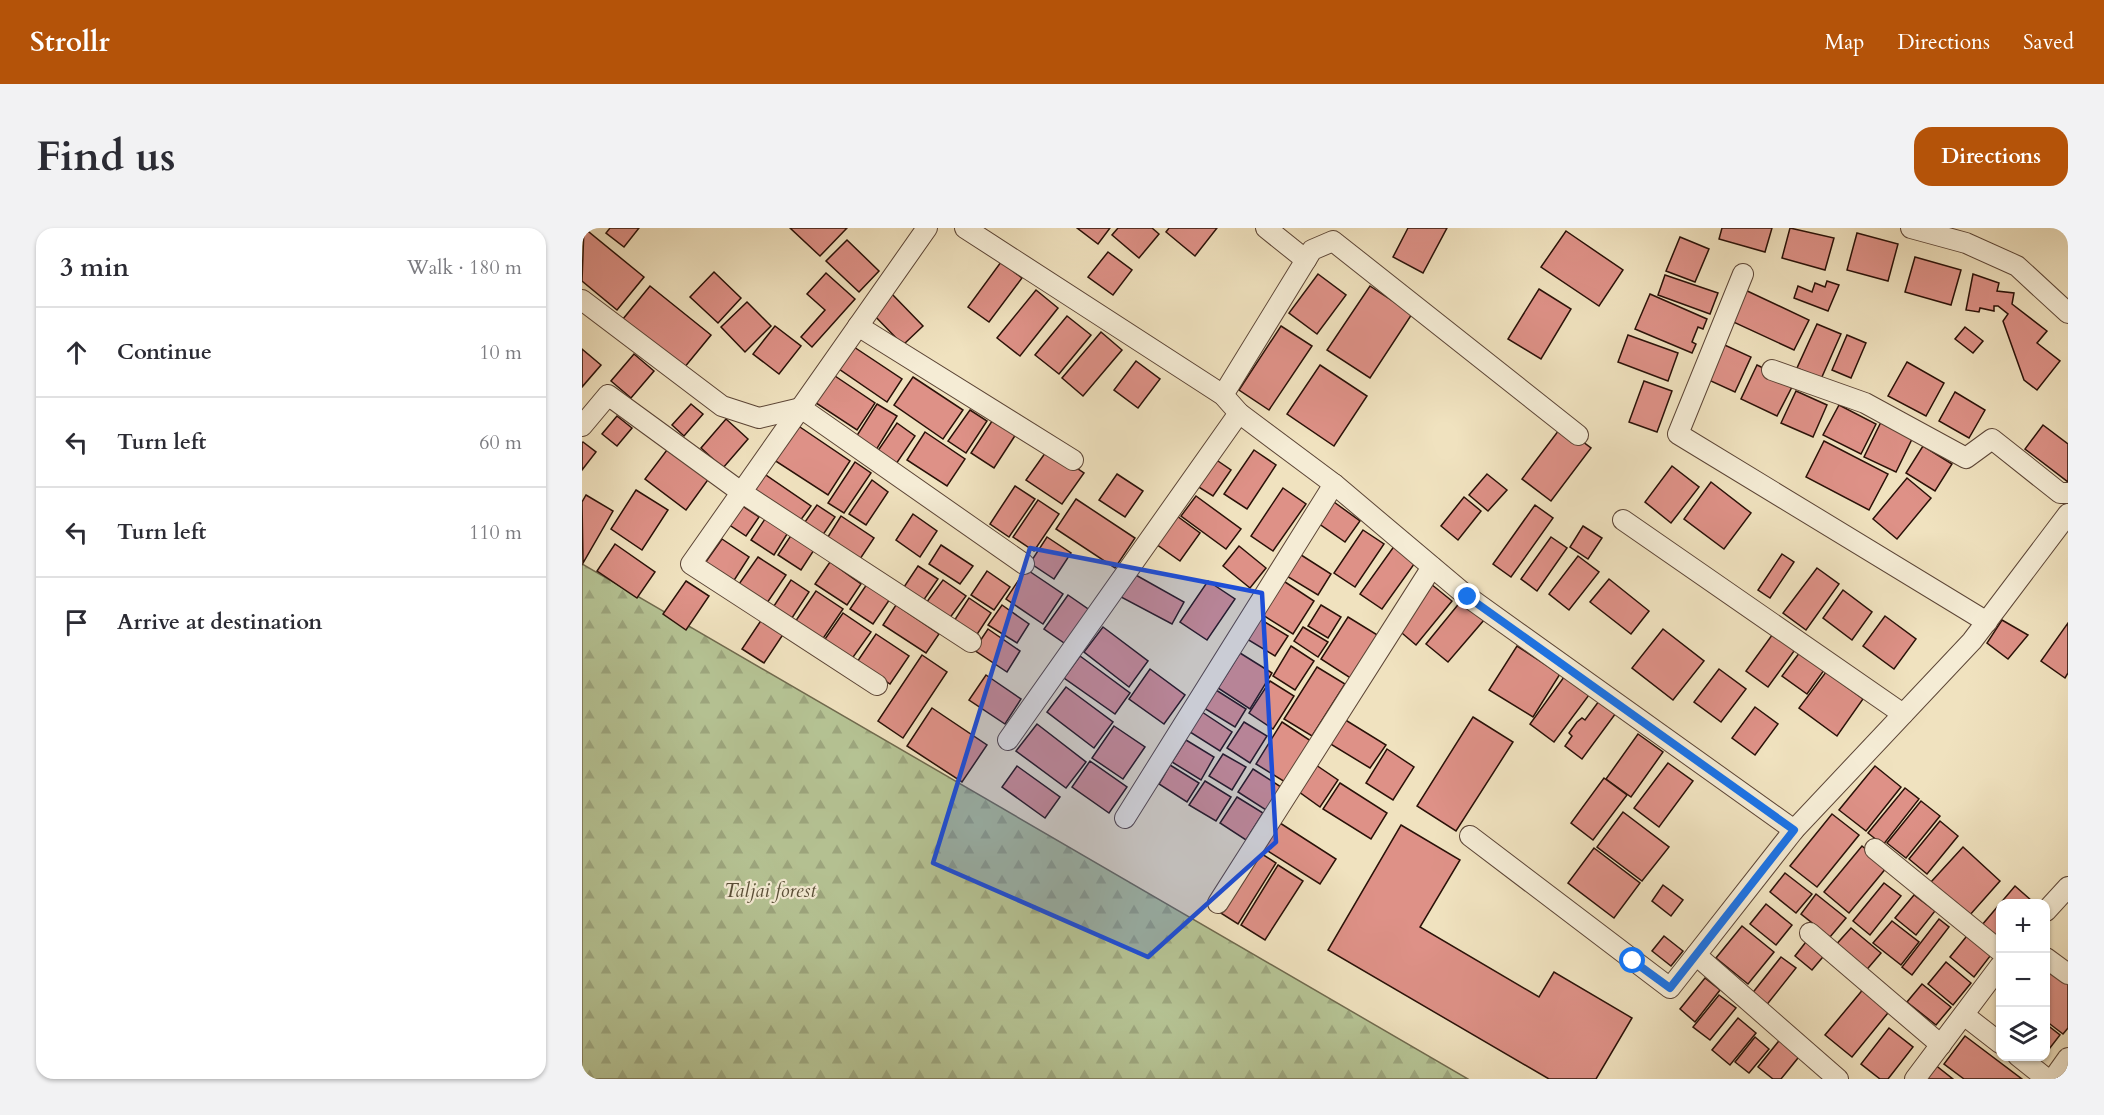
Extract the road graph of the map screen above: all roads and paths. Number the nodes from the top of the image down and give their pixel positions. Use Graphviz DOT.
graph roads {
  1 [pos="927,228"];
  2 [pos="965,228"];
  3 [pos="1266,228"];
  4 [pos="1911,228"];
  5 [pos="1306,260"];
  6 [pos="1743,274"];
  7 [pos="582,300"];
  8 [pos="2068,313"];
  9 [pos="858,326"];
  10 [pos="1772,370"];
  11 [pos="1223,395"];
  12 [pos="801,408"];
  13 [pos="1239,413"];
  14 [pos="582,426"];
  15 [pos="1578,435"];
  16 [pos="1073,460"];
  17 [pos="1334,484"];
  18 [pos="741,492"];
  19 [pos="2068,493"];
  20 [pos="2068,514"];
  21 [pos="1623,520"];
  22 [pos="1024,564"];
  23 [pos="1432,567"];
  24 [pos="1987,622"];
  25 [pos="971,642"];
  26 [pos="877,685"];
  27 [pos="1903,714"];
  28 [pos="1008,740"];
  29 [pos="1125,818"];
  30 [pos="1794,830"];
  31 [pos="1470,836"];
  32 [pos="1875,849"];
  33 [pos="2068,886"];
  34 [pos="1218,903"];
  35 [pos="2050,906"];
  36 [pos="1810,933"];
  37 [pos="1996,947"];
  38 [pos="1696,955"];
  39 [pos="2050,961"];
  40 [pos="1996,973"];
  41 [pos="2068,974"];
  42 [pos="1964,1015"];
  43 [pos="1996,1039"];
  44 [pos="1941,1045"];
  45 [pos="2068,1058"];
  46 [pos="2024,1061"];
  47 [pos="1838,1079"];
  48 [pos="1915,1079"];
  49 [pos="2047,1079"];
  50 [pos="2053,1079"];
  1 -- 9 [label="street"];
  2 -- 11 [label="street"];
  3 -- 5 [label="street"];
  4 -- 8 [label="street"];
  5 -- 11 [label="street"];
  5 -- 15 [label="street"];
  6 -- 24 [label="street"];
  7 -- 12 [label="street"];
  9 -- 12 [label="street"];
  9 -- 16 [label="street"];
  10 -- 19 [label="street"];
  11 -- 13 [label="street"];
  12 -- 18 [label="street"];
  12 -- 22 [label="street"];
  13 -- 17 [label="street"];
  13 -- 28 [label="street"];
  14 -- 18 [label="street"];
  17 -- 23 [label="street"];
  17 -- 29 [label="street"];
  18 -- 25 [label="street"];
  18 -- 26 [label="street"];
  20 -- 24 [label="street"];
  21 -- 27 [label="street"];
  23 -- 30 [label="street"];
  23 -- 34 [label="street"];
  24 -- 27 [label="street"];
  27 -- 30 [label="street"];
  30 -- 38 [label="street"];
  31 -- 38 [label="street"];
  32 -- 37 [label="street"];
  33 -- 35 [label="street"];
  36 -- 44 [label="street"];
  38 -- 47 [label="street"];
  39 -- 41 [label="street"];
  40 -- 42 [label="street"];
  42 -- 43 [label="street"];
  42 -- 44 [label="street"];
  44 -- 48 [label="street"];
  45 -- 50 [label="street"];
  46 -- 49 [label="street"];
}
